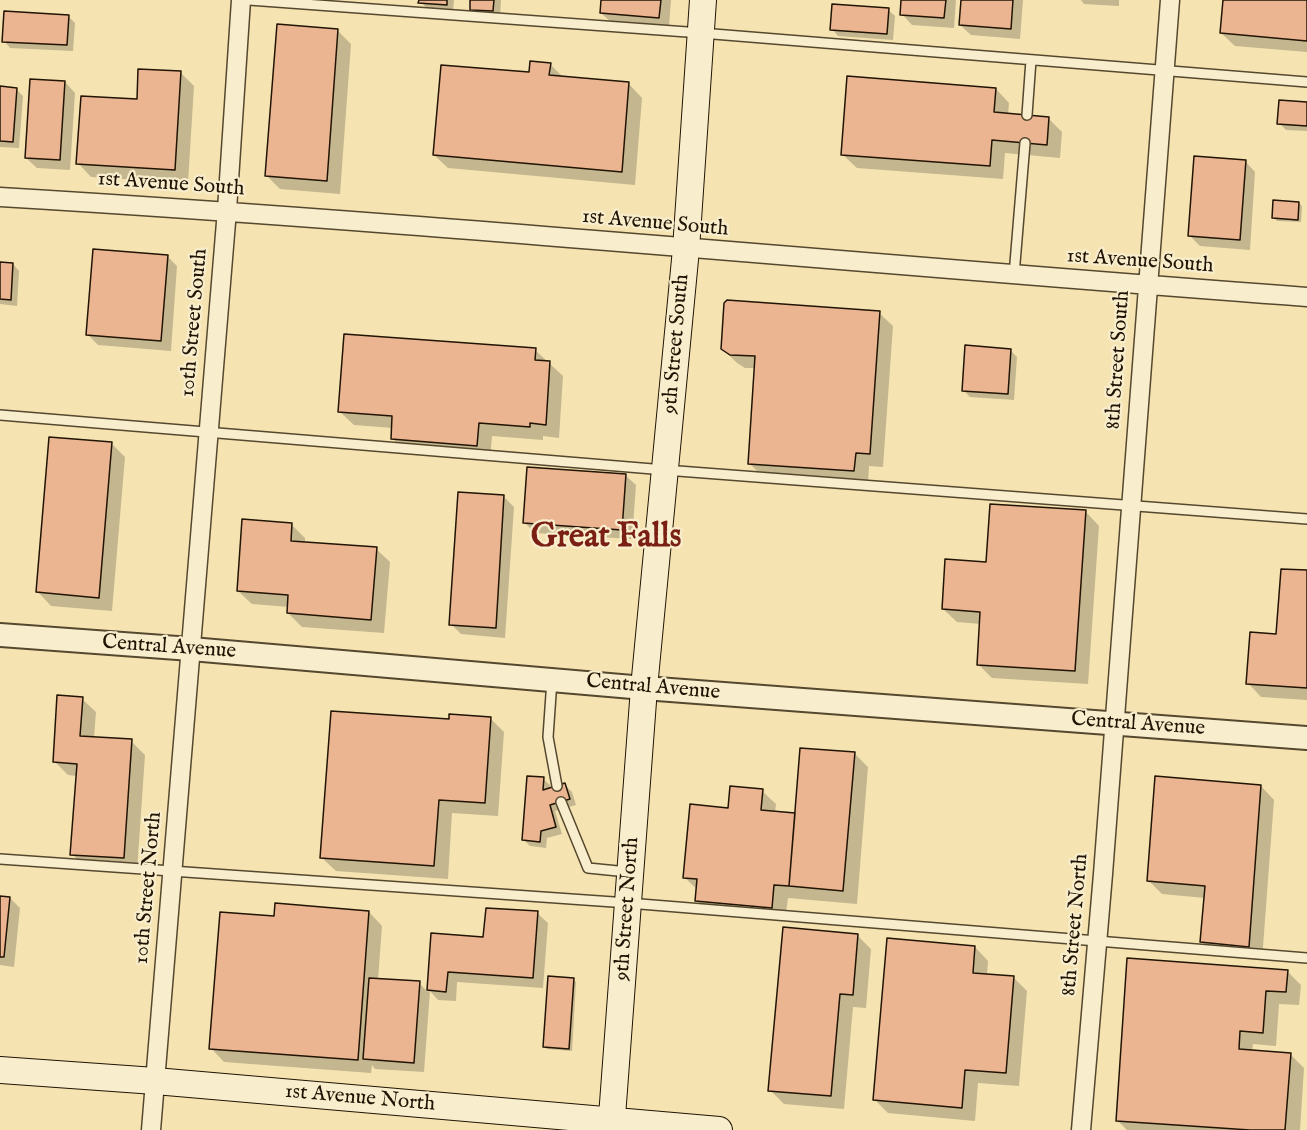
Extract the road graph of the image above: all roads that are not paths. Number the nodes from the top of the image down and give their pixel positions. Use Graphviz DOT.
graph roads {
  1 [pos="241,0"];
  2 [pos="249,0"];
  3 [pos="703,0"];
  4 [pos="1170,0"];
  5 [pos="701,33"];
  6 [pos="1031,60"];
  7 [pos="1164,71"];
  8 [pos="1307,82"];
  9 [pos="1028,115"];
  10 [pos="1025,143"];
  11 [pos="0,197"];
  12 [pos="227,210"];
  13 [pos="686,249"];
  14 [pos="1014,275"];
  15 [pos="1147,285"];
  16 [pos="1307,297"];
  17 [pos="0,415"];
  18 [pos="209,433"];
  19 [pos="665,470"];
  20 [pos="1131,504"];
  21 [pos="1307,519"];
  22 [pos="0,635"];
  23 [pos="191,649"];
  24 [pos="552,680"];
  25 [pos="644,688"];
  26 [pos="1114,723"];
  27 [pos="1307,738"];
  28 [pos="557,786"];
  29 [pos="561,802"];
  30 [pos="0,858"];
  31 [pos="173,871"];
  32 [pos="630,872"];
  33 [pos="628,903"];
  34 [pos="1097,942"];
  35 [pos="1307,958"];
  36 [pos="0,1070"];
  37 [pos="155,1081"];
  38 [pos="611,1125"];
  39 [pos="151,1130"];
  40 [pos="719,1130"];
  41 [pos="1081,1130"];
  1 -- 12 [label="street, 10th Street South"];
  2 -- 5 [label="lane"];
  3 -- 5 [label="main road, 9th Street South"];
  4 -- 7 [label="street, 8th Street South"];
  5 -- 6 [label="lane"];
  5 -- 13 [label="main road, 9th Street South"];
  6 -- 7 [label="lane"];
  6 -- 9 [label="lane"];
  7 -- 8 [label="lane"];
  7 -- 15 [label="street, 8th Street South"];
  10 -- 14 [label="lane"];
  11 -- 12 [label="street, 1st Avenue South"];
  12 -- 13 [label="street, 1st Avenue South"];
  12 -- 18 [label="street, 10th Street South"];
  13 -- 14 [label="street, 1st Avenue South"];
  13 -- 19 [label="main road, 9th Street South"];
  14 -- 15 [label="street, 1st Avenue South"];
  15 -- 16 [label="street, 1st Avenue South"];
  15 -- 20 [label="street, 8th Street South"];
  17 -- 18 [label="lane"];
  18 -- 19 [label="lane"];
  18 -- 23 [label="street, 10th Street South"];
  19 -- 20 [label="lane"];
  19 -- 25 [label="main road, 9th Street South"];
  20 -- 21 [label="lane"];
  20 -- 26 [label="street, 8th Street South"];
  22 -- 23 [label="street, Central Avenue"];
  23 -- 24 [label="street, Central Avenue"];
  23 -- 31 [label="street, 10th Street North"];
  24 -- 25 [label="street, Central Avenue"];
  24 -- 28 [label="lane"];
  25 -- 26 [label="street, Central Avenue"];
  25 -- 32 [label="main road, 9th Street North"];
  26 -- 27 [label="street, Central Avenue"];
  26 -- 34 [label="street, 8th Street North"];
  29 -- 32 [label="lane"];
  30 -- 31 [label="lane"];
  31 -- 33 [label="lane"];
  31 -- 37 [label="street, 10th Street North"];
  32 -- 33 [label="main road, 9th Street North"];
  33 -- 34 [label="lane"];
  33 -- 38 [label="main road, 9th Street North"];
  34 -- 35 [label="lane"];
  34 -- 41 [label="street, 8th Street North"];
  36 -- 37 [label="main road, 1st Avenue North"];
  37 -- 38 [label="main road, 1st Avenue North"];
  37 -- 39 [label="street, 10th Street North"];
  38 -- 40 [label="main road, 1st Avenue North"];
}
